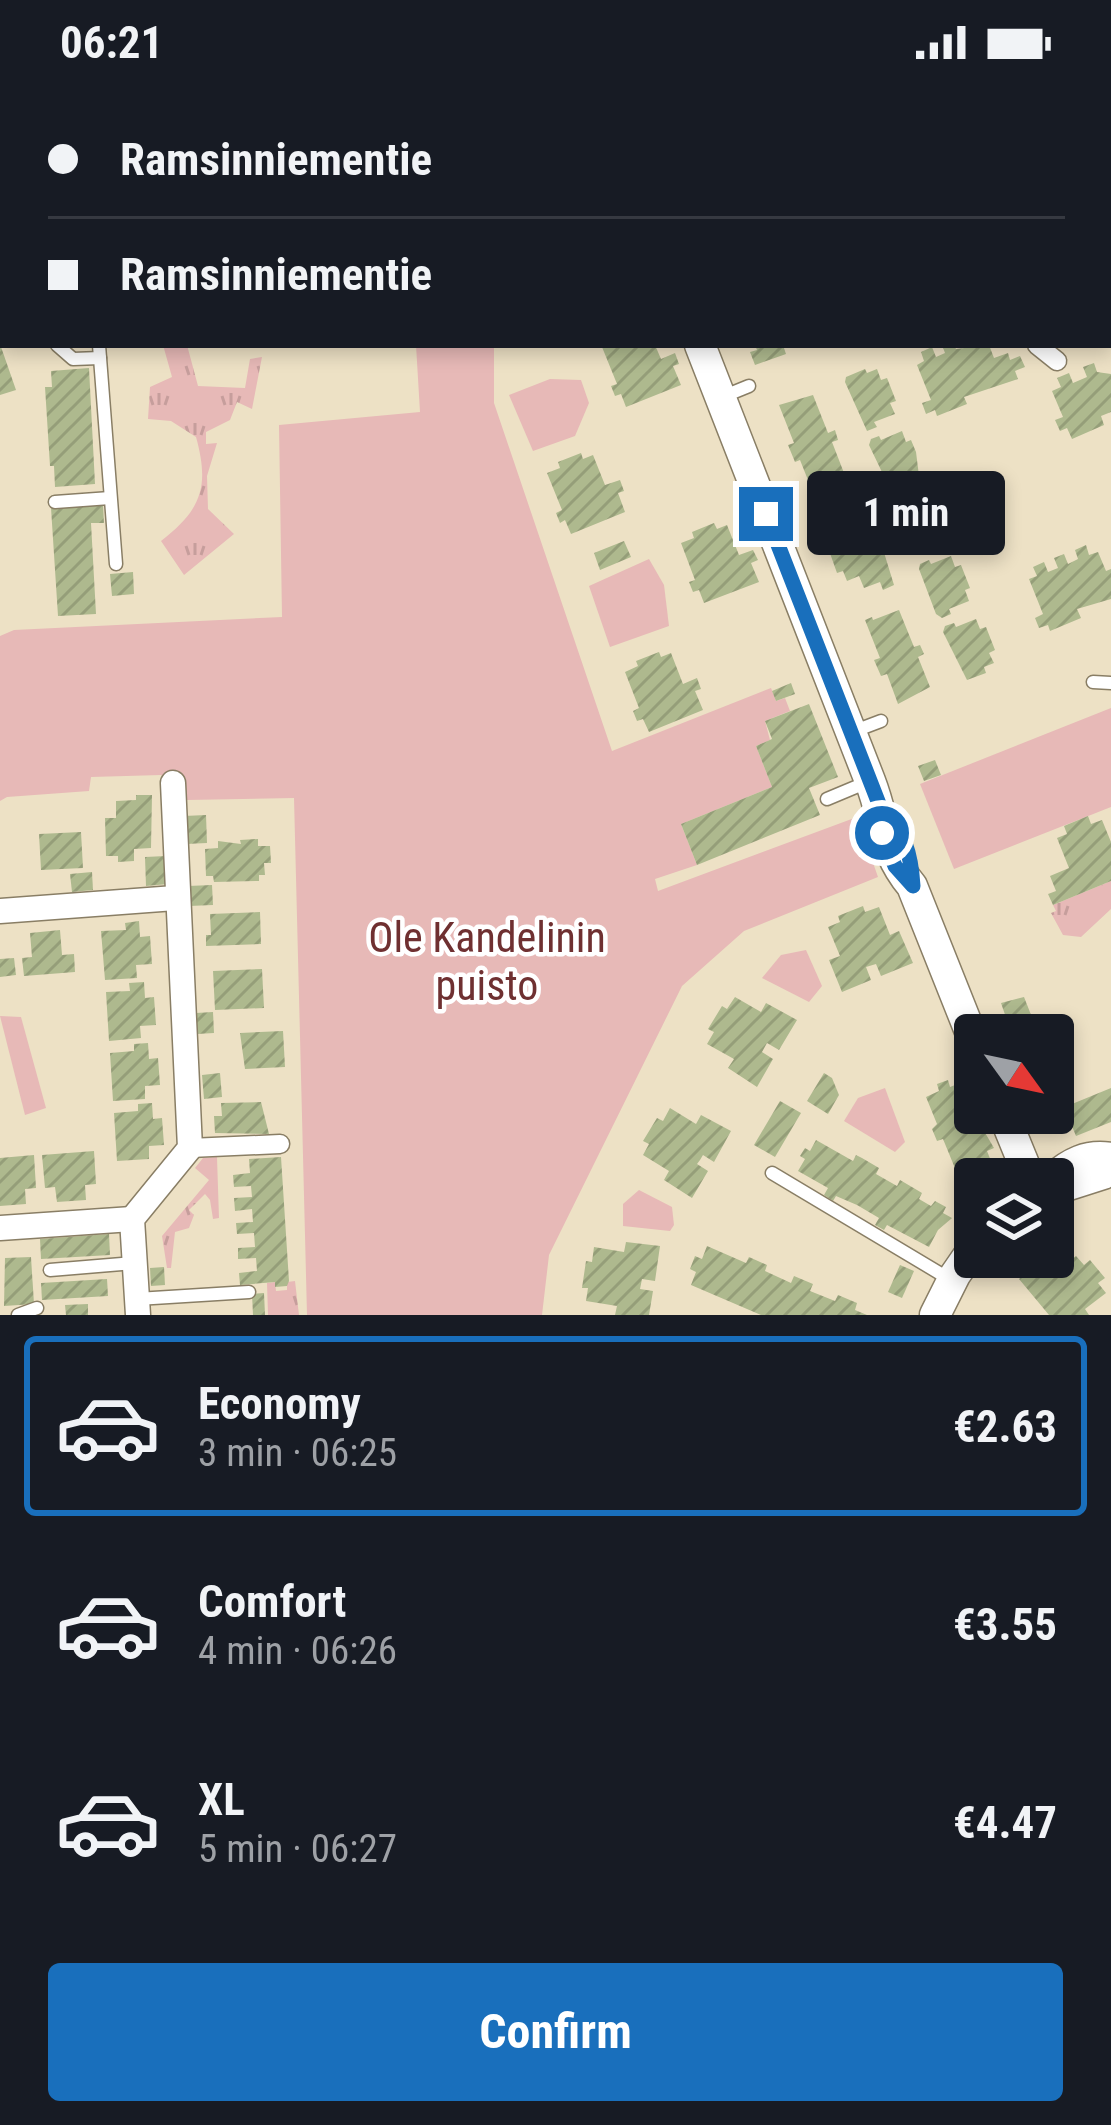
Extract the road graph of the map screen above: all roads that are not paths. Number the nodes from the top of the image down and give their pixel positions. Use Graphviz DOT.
graph roads {
  1 [pos="60,348"];
  2 [pos="702,348"];
  3 [pos="1041,348"];
  4 [pos="99,352"];
  5 [pos="1057,362"];
  6 [pos="110,499"];
  7 [pos="55,502"];
  8 [pos="116,564"];
  9 [pos="1093,682"];
  10 [pos="1111,683"];
  11 [pos="881,721"];
  12 [pos="851,733"];
  13 [pos="173,783"];
  14 [pos="876,795"];
  15 [pos="826,800"];
  16 [pos="176,898"];
  17 [pos="0,911"];
  18 [pos="963,1014"];
  19 [pos="280,1144"];
  20 [pos="190,1148"];
  21 [pos="1111,1161"];
  22 [pos="1074,1162"];
  23 [pos="772,1174"];
  24 [pos="1074,1183"];
  25 [pos="132,1219"];
  26 [pos="0,1228"];
  27 [pos="135,1263"];
  28 [pos="50,1270"];
  29 [pos="954,1277"];
  30 [pos="952,1280"];
  31 [pos="249,1292"];
  32 [pos="138,1307"];
  33 [pos="38,1308"];
  34 [pos="18,1315"];
  35 [pos="935,1315"];
  1 -- 4 [label="lane"];
  2 -- 12 [label="street"];
  3 -- 5 [label="street"];
  4 -- 6 [label="lane"];
  6 -- 7 [label="lane"];
  6 -- 8 [label="lane"];
  9 -- 10 [label="lane"];
  11 -- 12 [label="lane"];
  12 -- 14 [label="street"];
  13 -- 16 [label="street"];
  14 -- 15 [label="lane"];
  14 -- 18 [label="street"];
  16 -- 17 [label="street"];
  16 -- 20 [label="street"];
  19 -- 20 [label="street"];
  20 -- 25 [label="street"];
  21 -- 22 [label="street"];
  21 -- 24 [label="street"];
  23 -- 30 [label="lane"];
  25 -- 26 [label="street"];
  25 -- 27 [label="street"];
  27 -- 28 [label="lane"];
  27 -- 32 [label="street"];
  29 -- 30 [label="street"];
  30 -- 35 [label="street"];
  31 -- 32 [label="lane"];
  33 -- 34 [label="lane"];
}
